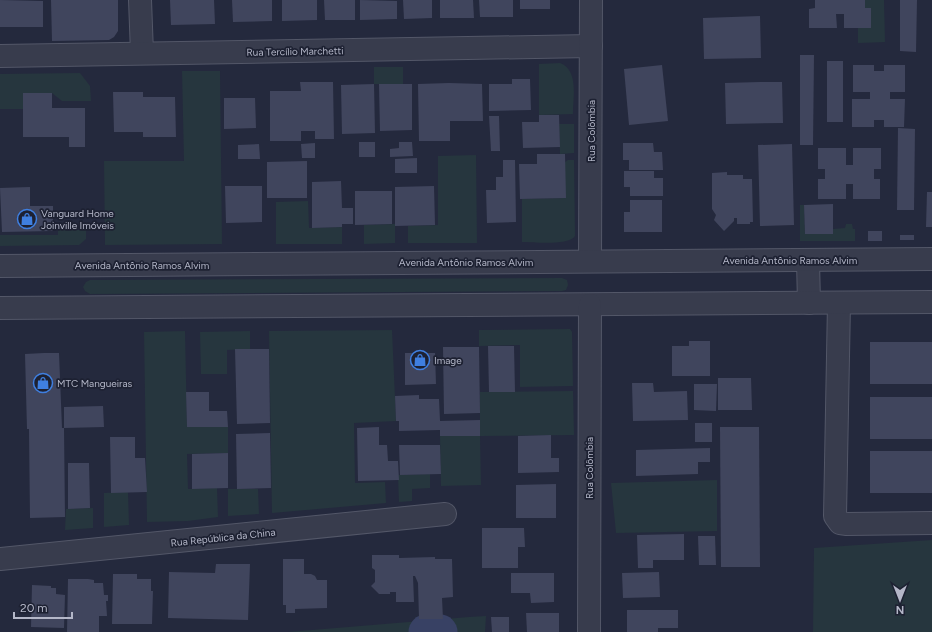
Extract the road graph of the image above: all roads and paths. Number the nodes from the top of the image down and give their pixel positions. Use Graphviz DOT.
graph roads {
  1 [pos="140,0"];
  2 [pos="591,0"];
  3 [pos="591,46"];
  4 [pos="142,54"];
  5 [pos="0,56"];
  6 [pos="932,259"];
  7 [pos="590,261"];
  8 [pos="808,261"];
  9 [pos="0,266"];
  10 [pos="932,302"];
  11 [pos="809,303"];
  12 [pos="839,303"];
  13 [pos="590,304"];
  14 [pos="0,308"];
  15 [pos="445,514"];
  16 [pos="932,524"];
  17 [pos="0,559"];
  18 [pos="589,632"];
  1 -- 4 [label="street"];
  2 -- 3 [label="street, Rua Colômbia"];
  3 -- 4 [label="street, Rua Tercílio Marchetti"];
  3 -- 7 [label="street, Rua Colômbia"];
  4 -- 5 [label="street, Rua Tercílio Marchetti"];
  6 -- 8 [label="street, Avenida Antônio Ramos Alvim"];
  7 -- 8 [label="street, Avenida Antônio Ramos Alvim"];
  7 -- 9 [label="street, Avenida Antônio Ramos Alvim"];
  8 -- 11 [label="street"];
  10 -- 12 [label="street"];
  11 -- 12 [label="street"];
  11 -- 13 [label="street"];
  12 -- 16 [label="street"];
  13 -- 14 [label="street"];
  13 -- 18 [label="street, Rua Colômbia"];
  15 -- 17 [label="street, Rua República da China"];
}
